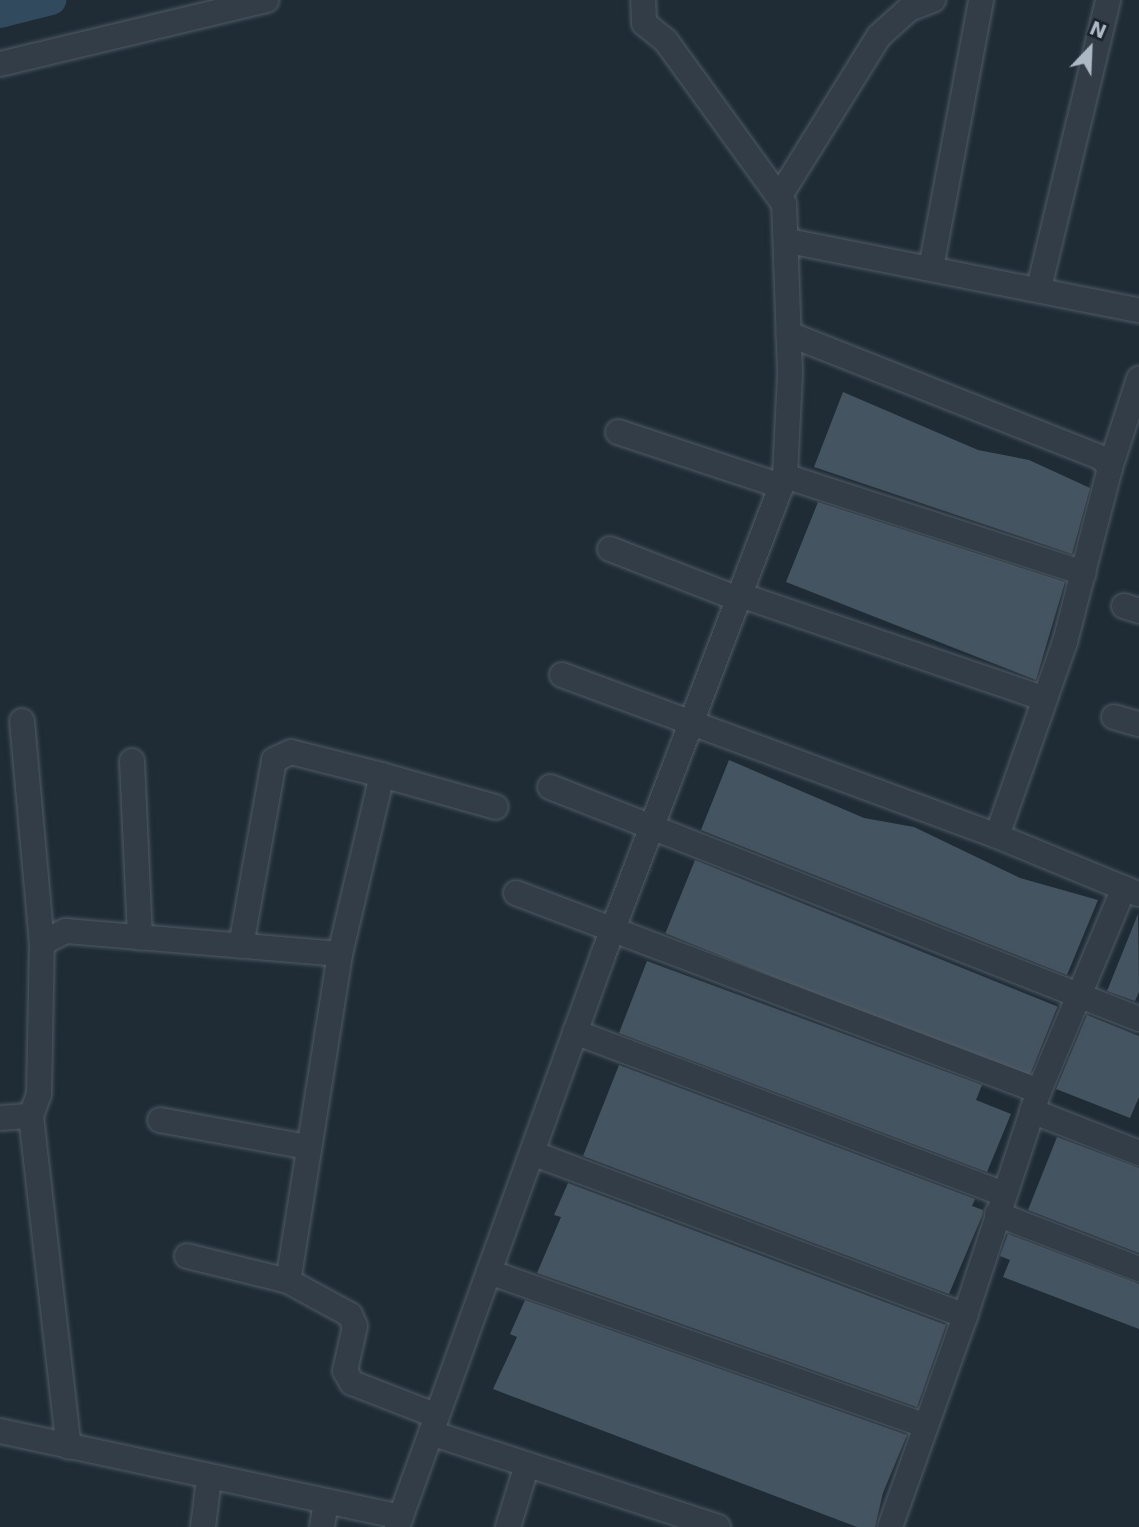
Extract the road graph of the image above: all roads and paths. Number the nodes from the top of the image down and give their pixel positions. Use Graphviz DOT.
graph roads {
  1 [pos="266,0"];
  2 [pos="933,0"];
  3 [pos="981,0"];
  4 [pos="1108,0"];
  5 [pos="643,10"];
  6 [pos="0,64"];
  7 [pos="781,194"];
  8 [pos="789,241"];
  9 [pos="931,268"];
  10 [pos="1039,288"];
  11 [pos="1139,310"];
  12 [pos="789,334"];
  13 [pos="1138,383"];
  14 [pos="618,432"];
  15 [pos="1110,468"];
  16 [pos="783,481"];
  17 [pos="610,549"];
  18 [pos="1084,573"];
  19 [pos="739,597"];
  20 [pos="562,675"];
  21 [pos="1045,699"];
  22 [pos="1114,718"];
  23 [pos="22,721"];
  24 [pos="1139,724"];
  25 [pos="690,727"];
  26 [pos="132,761"];
  27 [pos="382,775"];
  28 [pos="550,787"];
  29 [pos="496,807"];
  30 [pos="650,829"];
  31 [pos="997,836"];
  32 [pos="1132,891"];
  33 [pos="516,893"];
  34 [pos="611,933"];
  35 [pos="140,938"];
  36 [pos="42,943"];
  37 [pos="241,946"];
  38 [pos="340,954"];
  39 [pos="1083,996"];
  40 [pos="1139,1019"];
  41 [pos="575,1032"];
  42 [pos="1036,1101"];
  43 [pos="31,1116"];
  44 [pos="0,1118"];
  45 [pos="160,1120"];
  46 [pos="307,1147"];
  47 [pos="532,1153"];
  48 [pos="1139,1153"];
  49 [pos="1001,1204"];
  50 [pos="187,1256"];
  51 [pos="1139,1269"];
  52 [pos="489,1272"];
  53 [pos="289,1281"];
  54 [pos="965,1316"];
  55 [pos="434,1424"];
  56 [pos="926,1426"];
  57 [pos="0,1431"];
  58 [pos="69,1447"];
  59 [pos="527,1465"];
  60 [pos="209,1479"];
  61 [pos="326,1502"];
  62 [pos="399,1522"];
  63 [pos="203,1527"];
  64 [pos="322,1527"];
  65 [pos="508,1527"];
  66 [pos="718,1527"];
  67 [pos="890,1527"];
  1 -- 6 [label="street"];
  2 -- 7 [label="street"];
  3 -- 9 [label="street"];
  4 -- 10 [label="street"];
  5 -- 7 [label="street"];
  7 -- 8 [label="street"];
  8 -- 9 [label="street"];
  8 -- 12 [label="street"];
  9 -- 10 [label="street"];
  10 -- 11 [label="street"];
  12 -- 15 [label="street"];
  12 -- 16 [label="street"];
  13 -- 15 [label="street"];
  14 -- 16 [label="street"];
  15 -- 18 [label="street"];
  16 -- 18 [label="street"];
  16 -- 19 [label="street"];
  17 -- 19 [label="street"];
  18 -- 21 [label="street"];
  19 -- 21 [label="street"];
  19 -- 25 [label="street"];
  20 -- 25 [label="street"];
  21 -- 31 [label="street"];
  22 -- 24 [label="street"];
  23 -- 36 [label="street"];
  25 -- 30 [label="street"];
  25 -- 31 [label="street"];
  26 -- 35 [label="street"];
  27 -- 29 [label="street"];
  27 -- 37 [label="street"];
  27 -- 38 [label="street"];
  28 -- 30 [label="street"];
  30 -- 34 [label="street"];
  30 -- 39 [label="street"];
  31 -- 32 [label="street"];
  32 -- 39 [label="street"];
  33 -- 34 [label="street"];
  34 -- 41 [label="street"];
  34 -- 42 [label="street"];
  35 -- 36 [label="street"];
  35 -- 37 [label="street"];
  36 -- 43 [label="street"];
  37 -- 38 [label="street"];
  38 -- 46 [label="street"];
  39 -- 40 [label="street"];
  39 -- 42 [label="street"];
  41 -- 47 [label="street"];
  41 -- 49 [label="street"];
  42 -- 48 [label="street"];
  42 -- 49 [label="street"];
  43 -- 44 [label="street"];
  43 -- 58 [label="street"];
  45 -- 46 [label="street"];
  46 -- 53 [label="street"];
  47 -- 52 [label="street"];
  47 -- 54 [label="street"];
  49 -- 51 [label="street"];
  49 -- 54 [label="street"];
  50 -- 53 [label="street"];
  52 -- 55 [label="street"];
  52 -- 56 [label="street"];
  53 -- 55 [label="street"];
  54 -- 56 [label="street"];
  55 -- 59 [label="street"];
  55 -- 62 [label="street"];
  56 -- 67 [label="street"];
  57 -- 58 [label="street"];
  58 -- 60 [label="street"];
  59 -- 65 [label="street"];
  59 -- 66 [label="street"];
  60 -- 61 [label="street"];
  60 -- 63 [label="street"];
  61 -- 62 [label="street"];
  61 -- 64 [label="street"];
}
